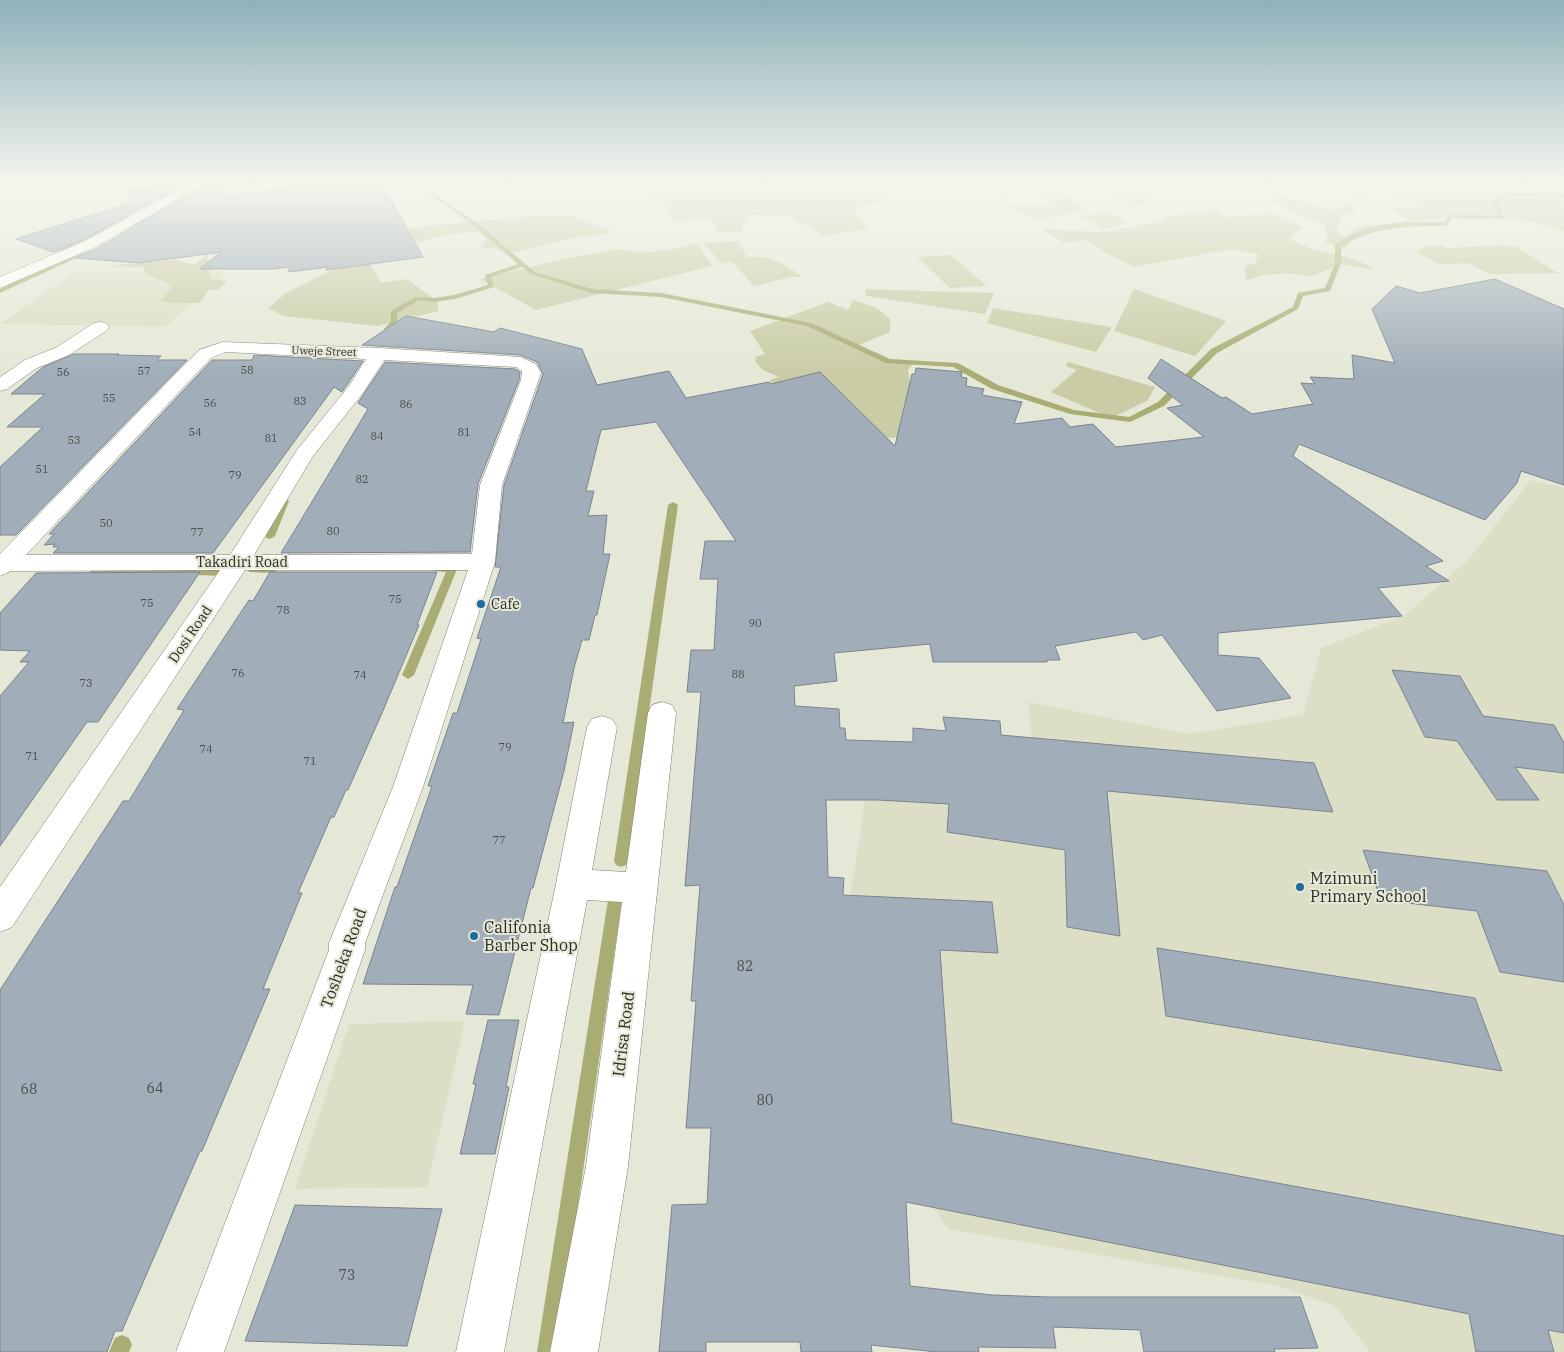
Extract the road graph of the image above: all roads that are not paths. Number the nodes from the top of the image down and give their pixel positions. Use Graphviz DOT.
graph roads {
  1 [pos="83,247"];
  2 [pos="0,282"];
  3 [pos="100,327"];
  4 [pos="379,353"];
  5 [pos="0,385"];
  6 [pos="238,562"];
  7 [pos="483,562"];
  8 [pos="2,565"];
  9 [pos="662,714"];
  10 [pos="602,726"];
  11 [pos="573,884"];
  12 [pos="641,888"];
  13 [pos="0,916"];
  14 [pos="200,1352"];
  15 [pos="480,1352"];
  16 [pos="574,1352"];
  1 -- 2 [label="street"];
  3 -- 5 [label="street"];
  4 -- 6 [label="street, Dosi Road"];
  4 -- 7 [label="street, Uweje Street"];
  4 -- 8 [label="street, Uweje Street"];
  6 -- 7 [label="street, Takadiri Road"];
  6 -- 8 [label="street, Takadiri Road"];
  6 -- 13 [label="street, Dosi Road"];
  7 -- 14 [label="street, Tosheka Road"];
  9 -- 12 [label="street, Idrisa Road"];
  10 -- 11 [label="street"];
  11 -- 12 [label="street"];
  11 -- 15 [label="street"];
  12 -- 16 [label="street, Idrisa Road"];
}
